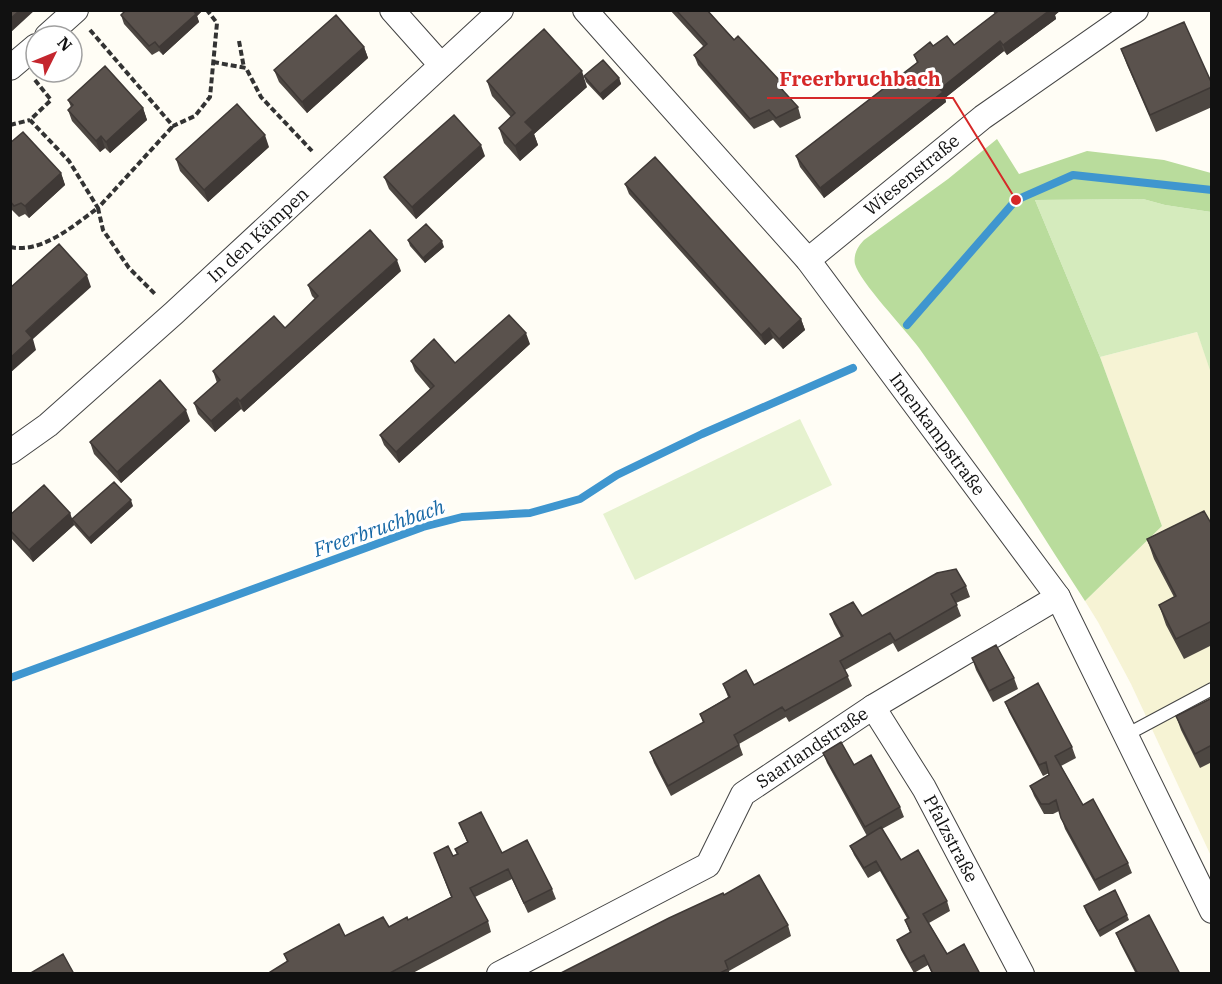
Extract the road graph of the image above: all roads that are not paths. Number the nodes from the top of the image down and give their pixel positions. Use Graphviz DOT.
graph roads {
  1 [pos="392,10"];
  2 [pos="501,10"];
  3 [pos="585,10"];
  4 [pos="1136,10"];
  5 [pos="75,11"];
  6 [pos="60,24"];
  7 [pos="441,65"];
  8 [pos="808,260"];
  9 [pos="10,452"];
  10 [pos="1058,597"];
  11 [pos="1212,688"];
  12 [pos="873,707"];
  13 [pos="1126,735"];
  14 [pos="1212,911"];
  15 [pos="499,974"];
  16 [pos="1022,974"];
  1 -- 7 [label="street"];
  2 -- 7 [label="street, In den Kämpen"];
  3 -- 8 [label="street, Imenkampstraße"];
  4 -- 8 [label="street, Wiesenstraße"];
  5 -- 6 [label="street"];
  7 -- 9 [label="street, In den Kämpen"];
  8 -- 10 [label="street, Imenkampstraße"];
  10 -- 12 [label="street, Saarlandstraße"];
  10 -- 13 [label="street, Imenkampstraße"];
  11 -- 13 [label="lane"];
  12 -- 15 [label="street, Saarlandstraße"];
  12 -- 16 [label="street, Pfalzstraße"];
  13 -- 14 [label="street, Imenkampstraße"];
}
